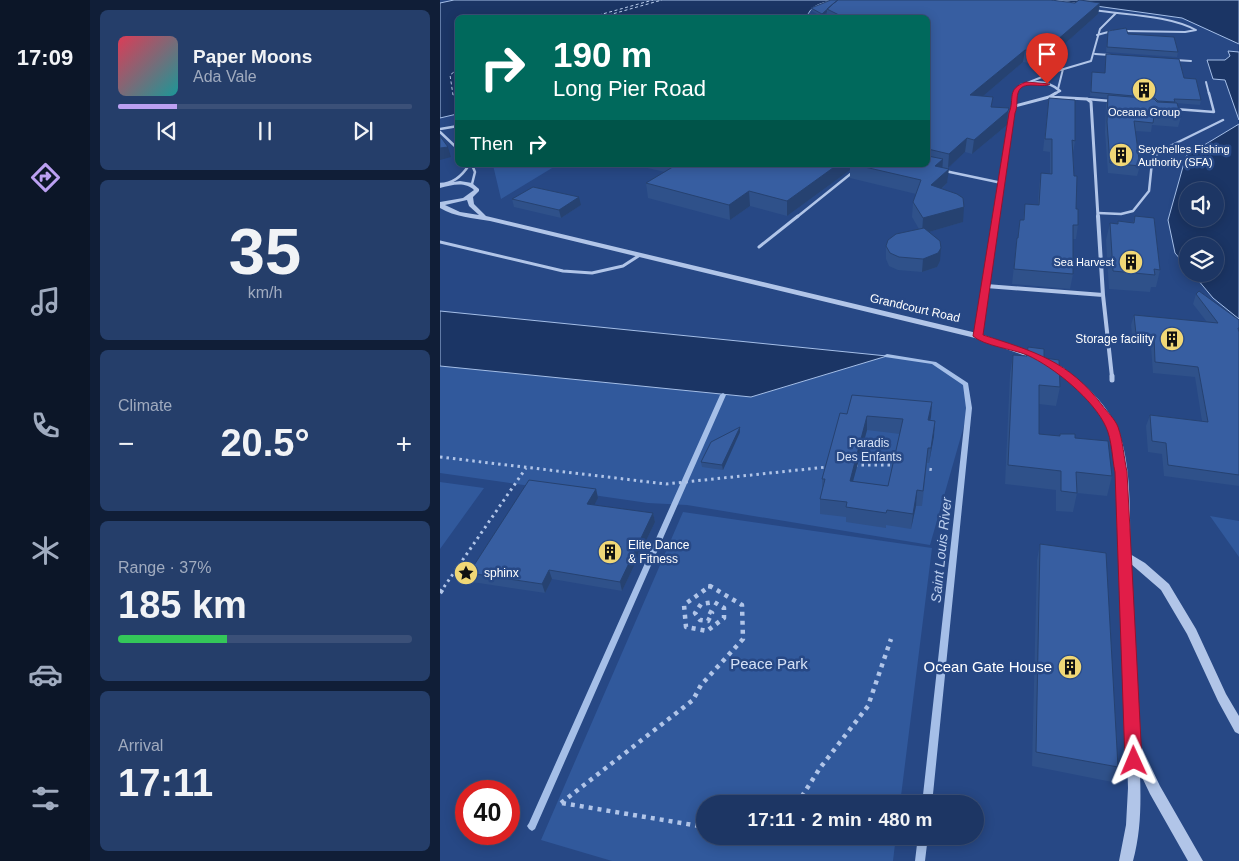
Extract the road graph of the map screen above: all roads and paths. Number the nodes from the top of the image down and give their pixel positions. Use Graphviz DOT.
graph roads {
  1 [pos="1089,9"];
  2 [pos="1116,13"];
  3 [pos="1097,35"];
  4 [pos="1095,54"];
  5 [pos="1114,56"];
  6 [pos="1172,60"];
  7 [pos="1191,61"];
  8 [pos="1063,69"];
  9 [pos="1206,82"];
  10 [pos="1026,84"];
  11 [pos="1058,89"];
  12 [pos="1049,97"];
  13 [pos="1087,99"];
  14 [pos="1116,102"];
  15 [pos="1015,106"];
  16 [pos="1174,109"];
  17 [pos="1223,120"];
  18 [pos="455,127"];
  19 [pos="440,131"];
  20 [pos="455,144"];
  21 [pos="452,145"];
  22 [pos="455,148"];
  23 [pos="468,167"];
  24 [pos="471,167"];
  25 [pos="937,169"];
  26 [pos="855,171"];
  27 [pos="1002,183"];
  28 [pos="472,184"];
  29 [pos="442,185"];
  30 [pos="470,197"];
  31 [pos="440,204"];
  32 [pos="1098,213"];
  33 [pos="490,219"];
  34 [pos="440,242"];
  35 [pos="759,247"];
  36 [pos="640,255"];
  37 [pos="986,286"];
  38 [pos="1103,295"];
  39 [pos="978,336"];
  40 [pos="1112,380"];
  41 [pos="440,457"];
  42 [pos="833,466"];
  43 [pos="850,466"];
  44 [pos="905,466"];
  45 [pos="526,468"];
  46 [pos="915,468"];
  47 [pos="934,470"];
  48 [pos="1125,555"];
  49 [pos="440,593"];
  50 [pos="708,611"];
  51 [pos="891,639"];
  52 [pos="1239,728"];
  53 [pos="1133,744"];
  54 [pos="803,795"];
  55 [pos="696,826"];
  56 [pos="1126,861"];
  57 [pos="1196,861"];
  1 -- 2 [label="lane"];
  2 -- 3 [label="lane"];
  2 -- 3 [label="lane"];
  3 -- 4 [label="lane"];
  4 -- 5 [label="lane"];
  4 -- 8 [label="lane"];
  6 -- 7 [label="lane"];
  8 -- 10 [label="lane"];
  8 -- 11 [label="lane"];
  9 -- 16 [label="lane"];
  10 -- 11 [label="street"];
  10 -- 15 [label="street"];
  11 -- 12 [label="street"];
  12 -- 13 [label="street"];
  12 -- 15 [label="street"];
  13 -- 14 [label="lane"];
  13 -- 32 [label="street"];
  15 -- 27 [label="street"];
  17 -- 32 [label="lane"];
  18 -- 19 [label="lane"];
  19 -- 21 [label="lane"];
  20 -- 21 [label="lane"];
  21 -- 22 [label="lane"];
  23 -- 29 [label="lane"];
  24 -- 28 [label="lane"];
  25 -- 27 [label="lane"];
  26 -- 35 [label="lane"];
  27 -- 37 [label="street"];
  28 -- 29 [label="street"];
  28 -- 30 [label="street"];
  30 -- 31 [label="street"];
  30 -- 33 [label="street"];
  31 -- 33 [label="street"];
  32 -- 38 [label="street"];
  33 -- 36 [label="street, Grandcourt Road"];
  34 -- 36 [label="lane"];
  36 -- 39 [label="street, Grandcourt Road"];
  37 -- 38 [label="street"];
  37 -- 39 [label="street"];
  38 -- 40 [label="street"];
  39 -- 48 [label="street, Grandcourt Road"];
  41 -- 45 [label="path"];
  42 -- 45 [label="path"];
  43 -- 44 [label="path"];
  45 -- 49 [label="path"];
  46 -- 47 [label="path"];
  48 -- 52 [label="street"];
  48 -- 53 [label="street, Grandcourt Road"];
  50 -- 55 [label="path"];
  51 -- 54 [label="path"];
  53 -- 56 [label="street, Grandcourt Road"];
  53 -- 57 [label="street"];
}
